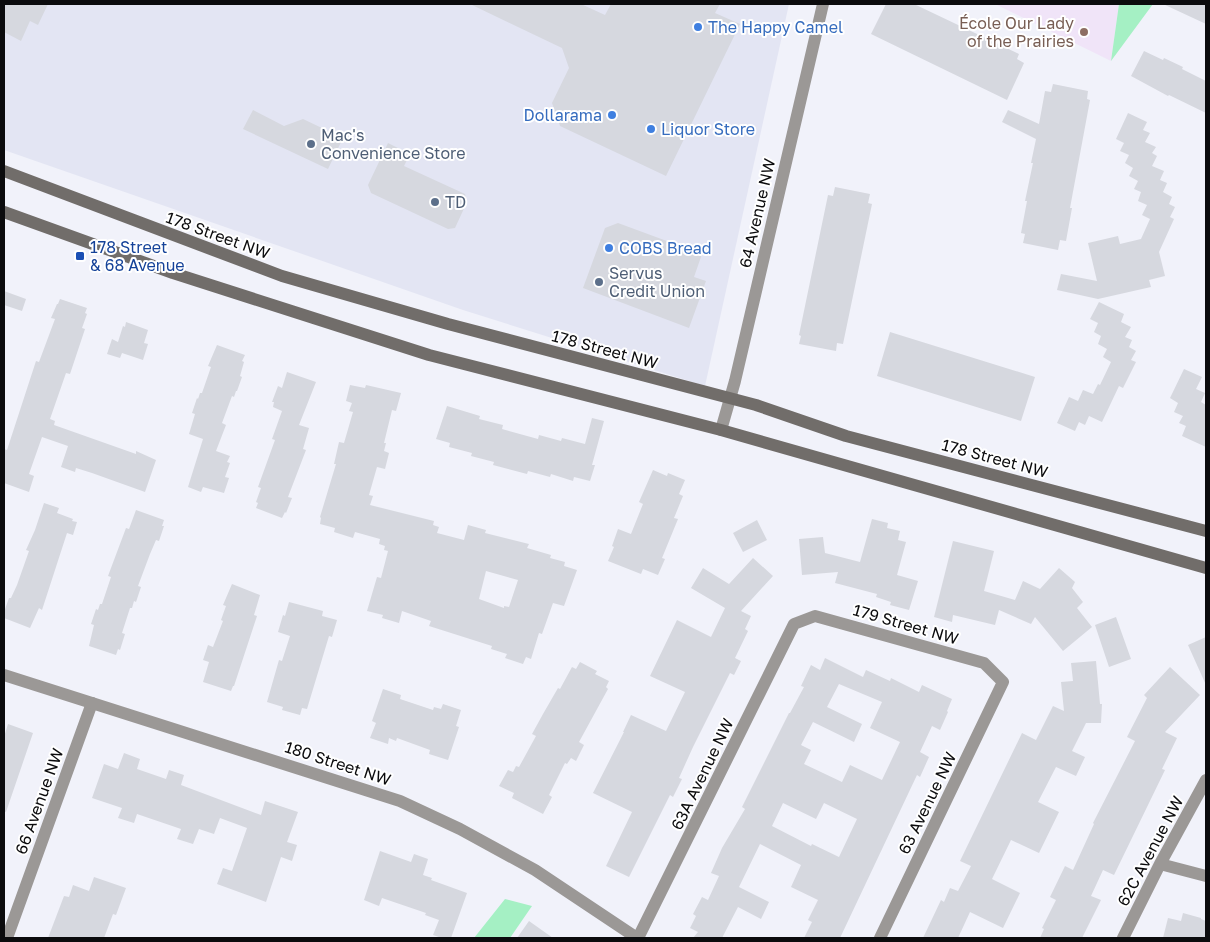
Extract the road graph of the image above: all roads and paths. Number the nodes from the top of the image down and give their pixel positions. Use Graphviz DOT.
graph roads {
  1 [pos="823,4"];
  2 [pos="4,171"];
  3 [pos="4,212"];
  4 [pos="730,398"];
  5 [pos="721,430"];
  6 [pos="1206,531"];
  7 [pos="1206,568"];
  8 [pos="794,624"];
  9 [pos="4,675"];
  10 [pos="1003,682"];
  11 [pos="92,703"];
  12 [pos="1206,780"];
  13 [pos="1160,864"];
  14 [pos="1206,876"];
  15 [pos="10,910"];
  16 [pos="7,938"];
  17 [pos="638,938"];
  18 [pos="880,938"];
  19 [pos="1123,938"];
  1 -- 4 [label="street, 64 Avenue NW"];
  2 -- 4 [label="main road, 178 Street NW"];
  3 -- 5 [label="main road"];
  4 -- 5 [label="street, 64 Avenue NW"];
  4 -- 6 [label="main road, 178 Street NW"];
  5 -- 7 [label="main road"];
  8 -- 10 [label="street, 179 Street NW"];
  8 -- 17 [label="street, 63A Avenue NW"];
  9 -- 11 [label="street, 180 Street NW"];
  10 -- 18 [label="street, 63 Avenue NW"];
  11 -- 15 [label="street, 66 Avenue NW"];
  11 -- 17 [label="street, 180 Street NW"];
  12 -- 13 [label="street, 62C Avenue NW"];
  13 -- 14 [label="street"];
  13 -- 19 [label="street, 62C Avenue NW"];
  15 -- 16 [label="street, 66 Avenue NW"];
}
